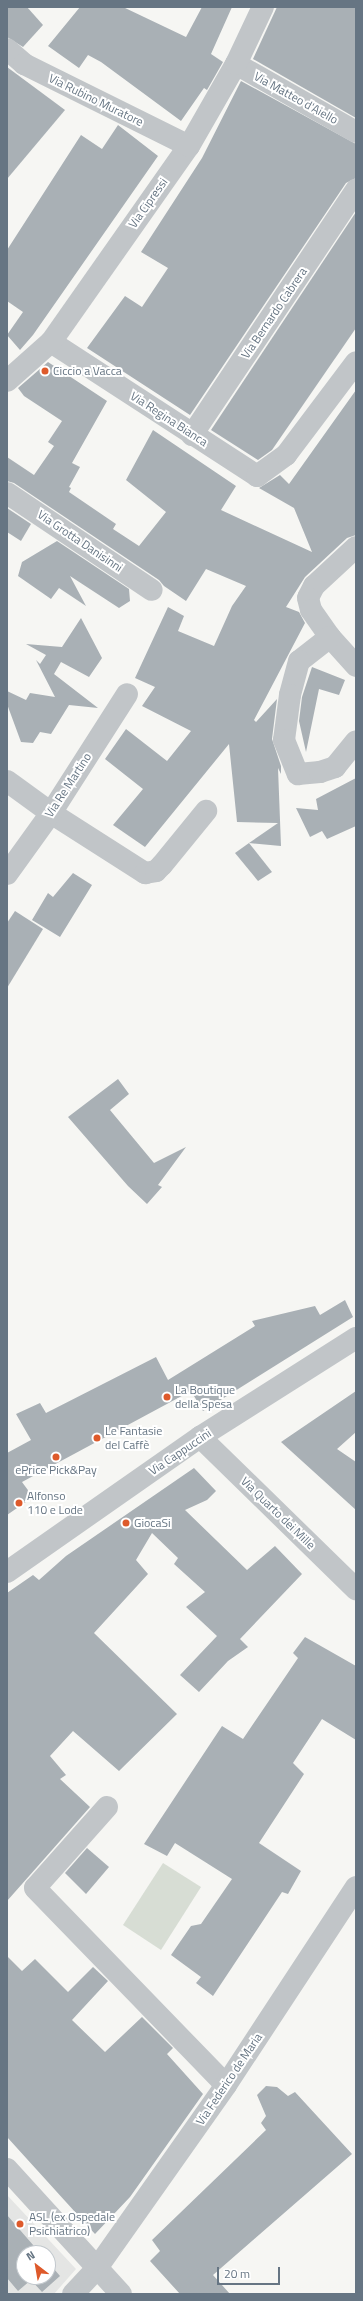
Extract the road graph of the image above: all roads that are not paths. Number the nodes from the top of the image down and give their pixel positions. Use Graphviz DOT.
graph roads {
  1 [pos="263,7"];
  2 [pos="7,49"];
  3 [pos="236,64"];
  4 [pos="356,132"];
  5 [pos="189,146"];
  6 [pos="356,190"];
  7 [pos="51,342"];
  8 [pos="356,362"];
  9 [pos="7,381"];
  10 [pos="192,435"];
  11 [pos="7,493"];
  12 [pos="356,548"];
  13 [pos="152,590"];
  14 [pos="330,637"];
  15 [pos="356,666"];
  16 [pos="127,694"];
  17 [pos="356,741"];
  18 [pos="7,781"];
  19 [pos="206,811"];
  20 [pos="51,813"];
  21 [pos="7,874"];
  22 [pos="356,1338"];
  23 [pos="200,1437"];
  24 [pos="7,1572"];
  25 [pos="356,1589"];
  26 [pos="107,1806"];
  27 [pos="356,1887"];
  28 [pos="226,2086"];
  29 [pos="7,2169"];
  30 [pos="97,2268"];
  31 [pos="73,2294"];
  32 [pos="121,2294"];
  1 -- 3 [label="street, Via Cipressi"];
  2 -- 5 [label="street, Via Rubino Muratore"];
  3 -- 4 [label="street, Via Matteo d'Aiello"];
  3 -- 5 [label="street, Via Cipressi"];
  5 -- 7 [label="street, Via Cipressi"];
  6 -- 10 [label="street, Via Bernardo Cabrera"];
  7 -- 9 [label="street, Via Cipressi"];
  7 -- 10 [label="street, Via Regina Bianca"];
  8 -- 10 [label="street, Via Regina Bianca"];
  11 -- 13 [label="street, Via Grotta Danisinni"];
  12 -- 14 [label="street"];
  14 -- 15 [label="street"];
  14 -- 17 [label="street"];
  16 -- 20 [label="street, Via Re Martino"];
  18 -- 20 [label="street"];
  19 -- 20 [label="street"];
  20 -- 21 [label="street, Via Re Martino"];
  22 -- 23 [label="street, Via Cappuccini"];
  23 -- 24 [label="street, Via Cappuccini"];
  23 -- 25 [label="street, Via Quarto dei Mille"];
  26 -- 28 [label="street"];
  27 -- 28 [label="street, Via Federico de Maria"];
  28 -- 30 [label="street, Via Federico de Maria"];
  29 -- 30 [label="street"];
  30 -- 31 [label="street, Via Federico de Maria"];
  30 -- 32 [label="street"];
}
